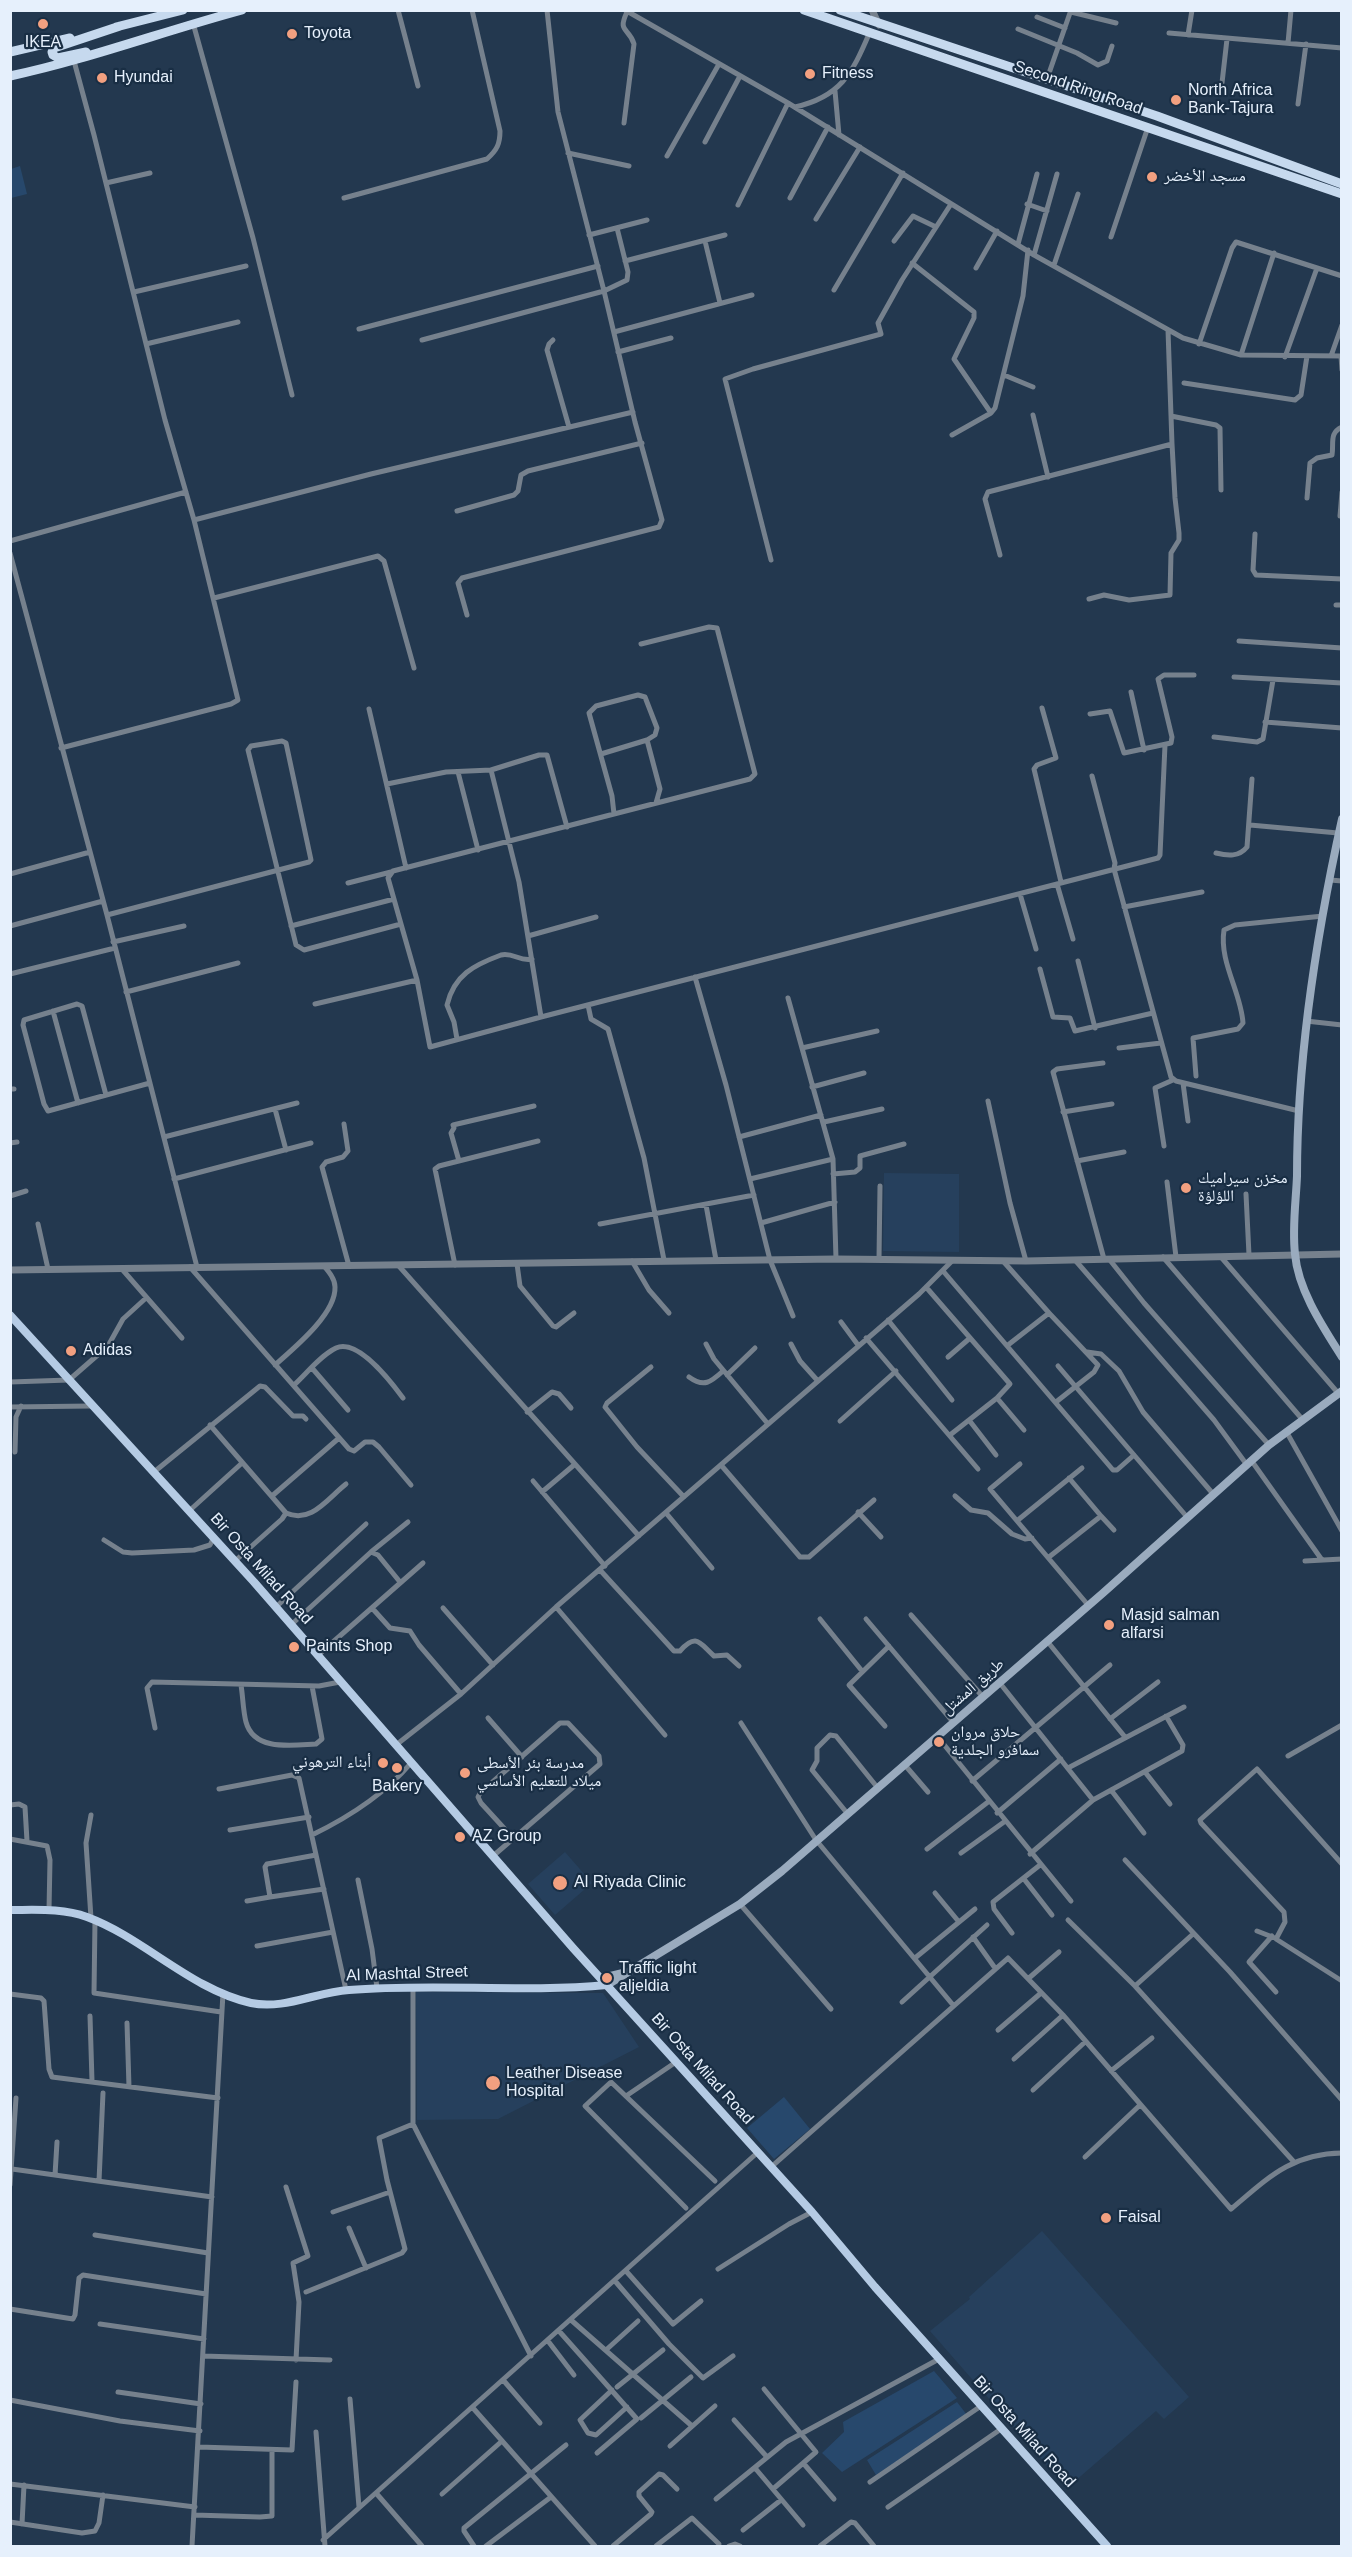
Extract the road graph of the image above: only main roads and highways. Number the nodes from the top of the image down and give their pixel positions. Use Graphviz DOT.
graph roads {
  1 [pos="242,10"];
  2 [pos="804,10"];
  3 [pos="182,11"];
  4 [pos="843,12"];
  5 [pos="120,26"];
  6 [pos="174,28"];
  7 [pos="10,52"];
  8 [pos="10,76"];
  9 [pos="1193,129"];
  10 [pos="1220,139"];
  11 [pos="1186,140"];
  12 [pos="1215,150"];
  13 [pos="1341,184"];
  14 [pos="1341,194"];
  15 [pos="1341,819"];
  16 [pos="10,1315"];
  17 [pos="1341,1357"];
  18 [pos="1340,1392"];
  19 [pos="10,1910"];
  20 [pos="604,1981"];
  21 [pos="1107,2547"];
  1 -- 6 [label="highway"];
  2 -- 11 [label="highway, Second Ring Road"];
  3 -- 5 [label="highway"];
  4 -- 9 [label="highway, Second Ring Road"];
  5 -- 6 [label="highway"];
  5 -- 7 [label="highway"];
  6 -- 8 [label="highway"];
  9 -- 10 [label="highway, Second Ring Road"];
  9 -- 11 [label="highway"];
  10 -- 12 [label="highway"];
  10 -- 13 [label="highway, Second Ring Road"];
  11 -- 12 [label="highway, Second Ring Road"];
  12 -- 14 [label="highway, Second Ring Road"];
  15 -- 17 [label="main road"];
  16 -- 20 [label="main road, Bir Osta Milad Road"];
  18 -- 20 [label="main road, طريق المشتل"];
  19 -- 20 [label="main road, Al Mashtal Street"];
  20 -- 21 [label="main road, Bir Osta Milad Road"];
}
